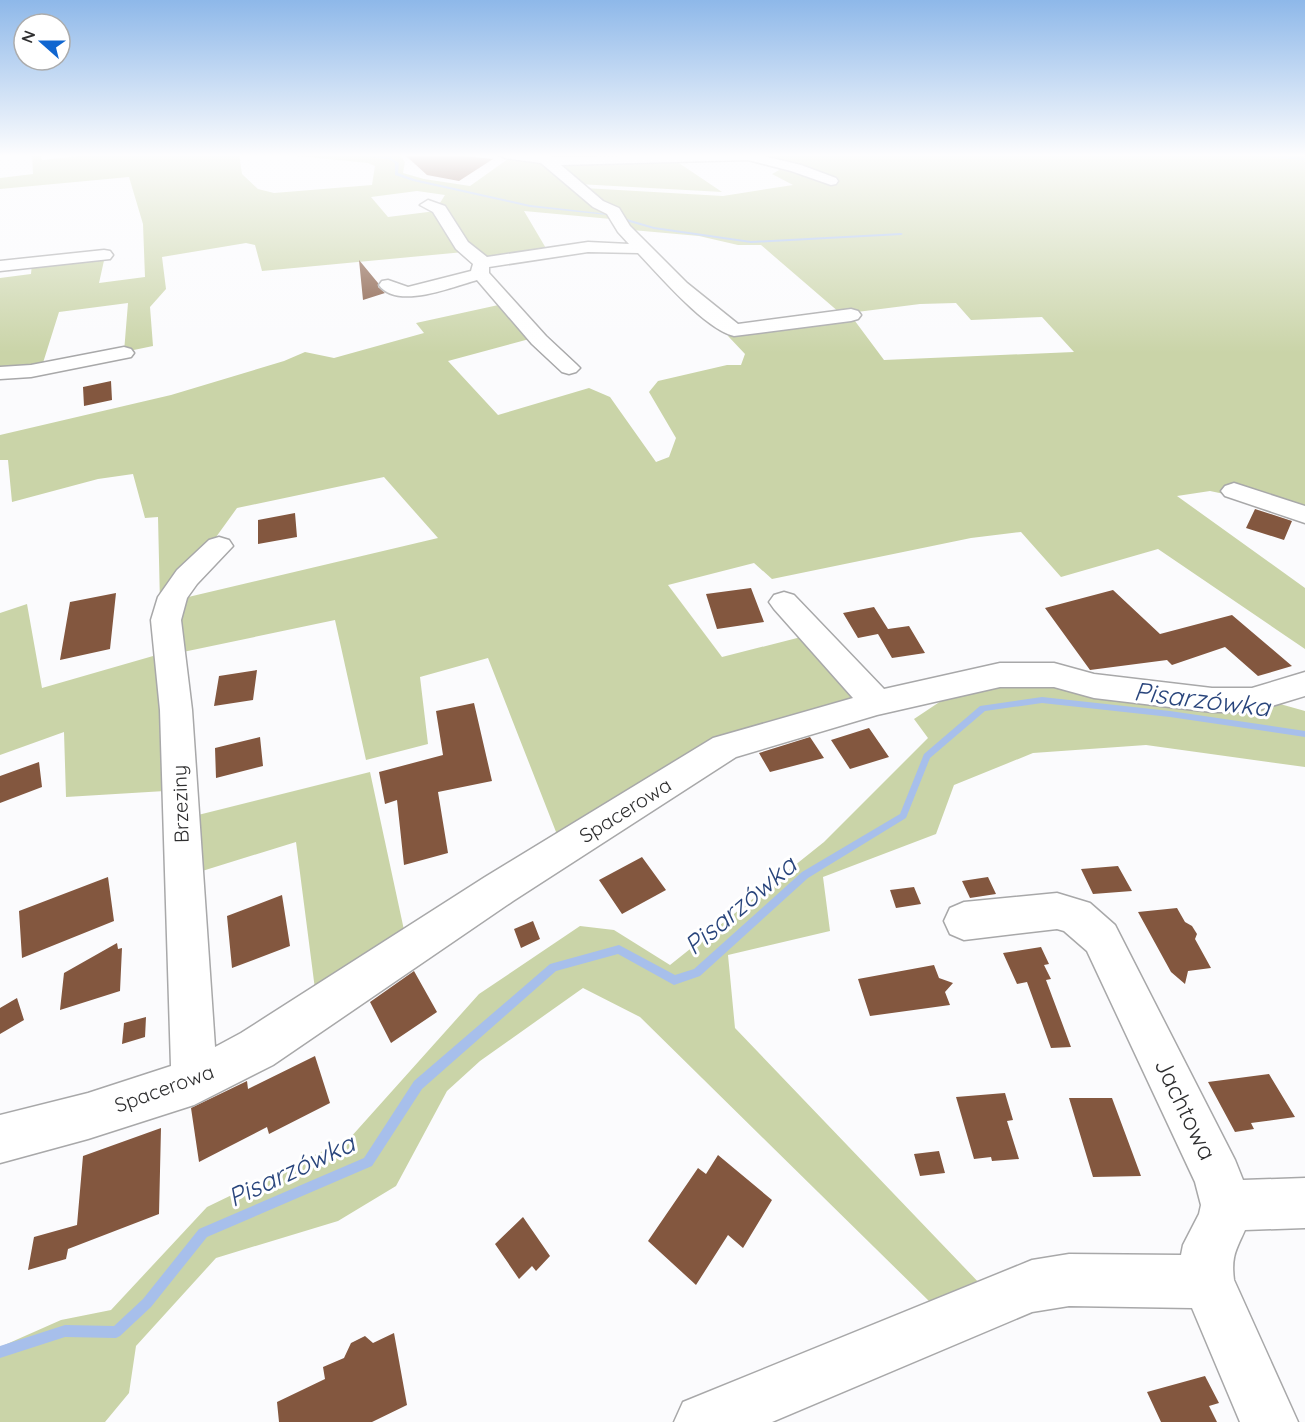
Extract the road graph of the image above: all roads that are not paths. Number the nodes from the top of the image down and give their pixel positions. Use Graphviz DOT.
graph roads {
  1 [pos="446,220"];
  2 [pos="618,220"];
  3 [pos="643,248"];
  4 [pos="104,255"];
  5 [pos="0,266"];
  6 [pos="482,269"];
  7 [pos="388,285"];
  8 [pos="851,315"];
  9 [pos="124,353"];
  10 [pos="569,368"];
  11 [pos="0,373"];
  12 [pos="1234,491"];
  13 [pos="1305,515"];
  14 [pos="219,546"];
  15 [pos="784,602"];
  16 [pos="1305,684"];
  17 [pos="877,703"];
  18 [pos="964,921"];
  19 [pos="194,1082"];
  20 [pos="0,1139"];
  21 [pos="1305,1203"];
  22 [pos="1226,1205"];
  23 [pos="1208,1282"];
  24 [pos="703,1422"];
  25 [pos="1269,1422"];
  1 -- 6 [label="street"];
  2 -- 3 [label="street"];
  3 -- 6 [label="street"];
  3 -- 8 [label="street"];
  4 -- 5 [label="street"];
  6 -- 7 [label="street"];
  6 -- 10 [label="street"];
  9 -- 11 [label="street"];
  12 -- 13 [label="street"];
  14 -- 19 [label="street, Brzeziny"];
  15 -- 17 [label="street"];
  16 -- 17 [label="street, Spacerowa"];
  17 -- 19 [label="street, Spacerowa"];
  18 -- 22 [label="street, Jachtowa"];
  19 -- 20 [label="street, Spacerowa"];
  21 -- 22 [label="street"];
  22 -- 23 [label="street"];
  23 -- 24 [label="street"];
  23 -- 25 [label="street"];
}
